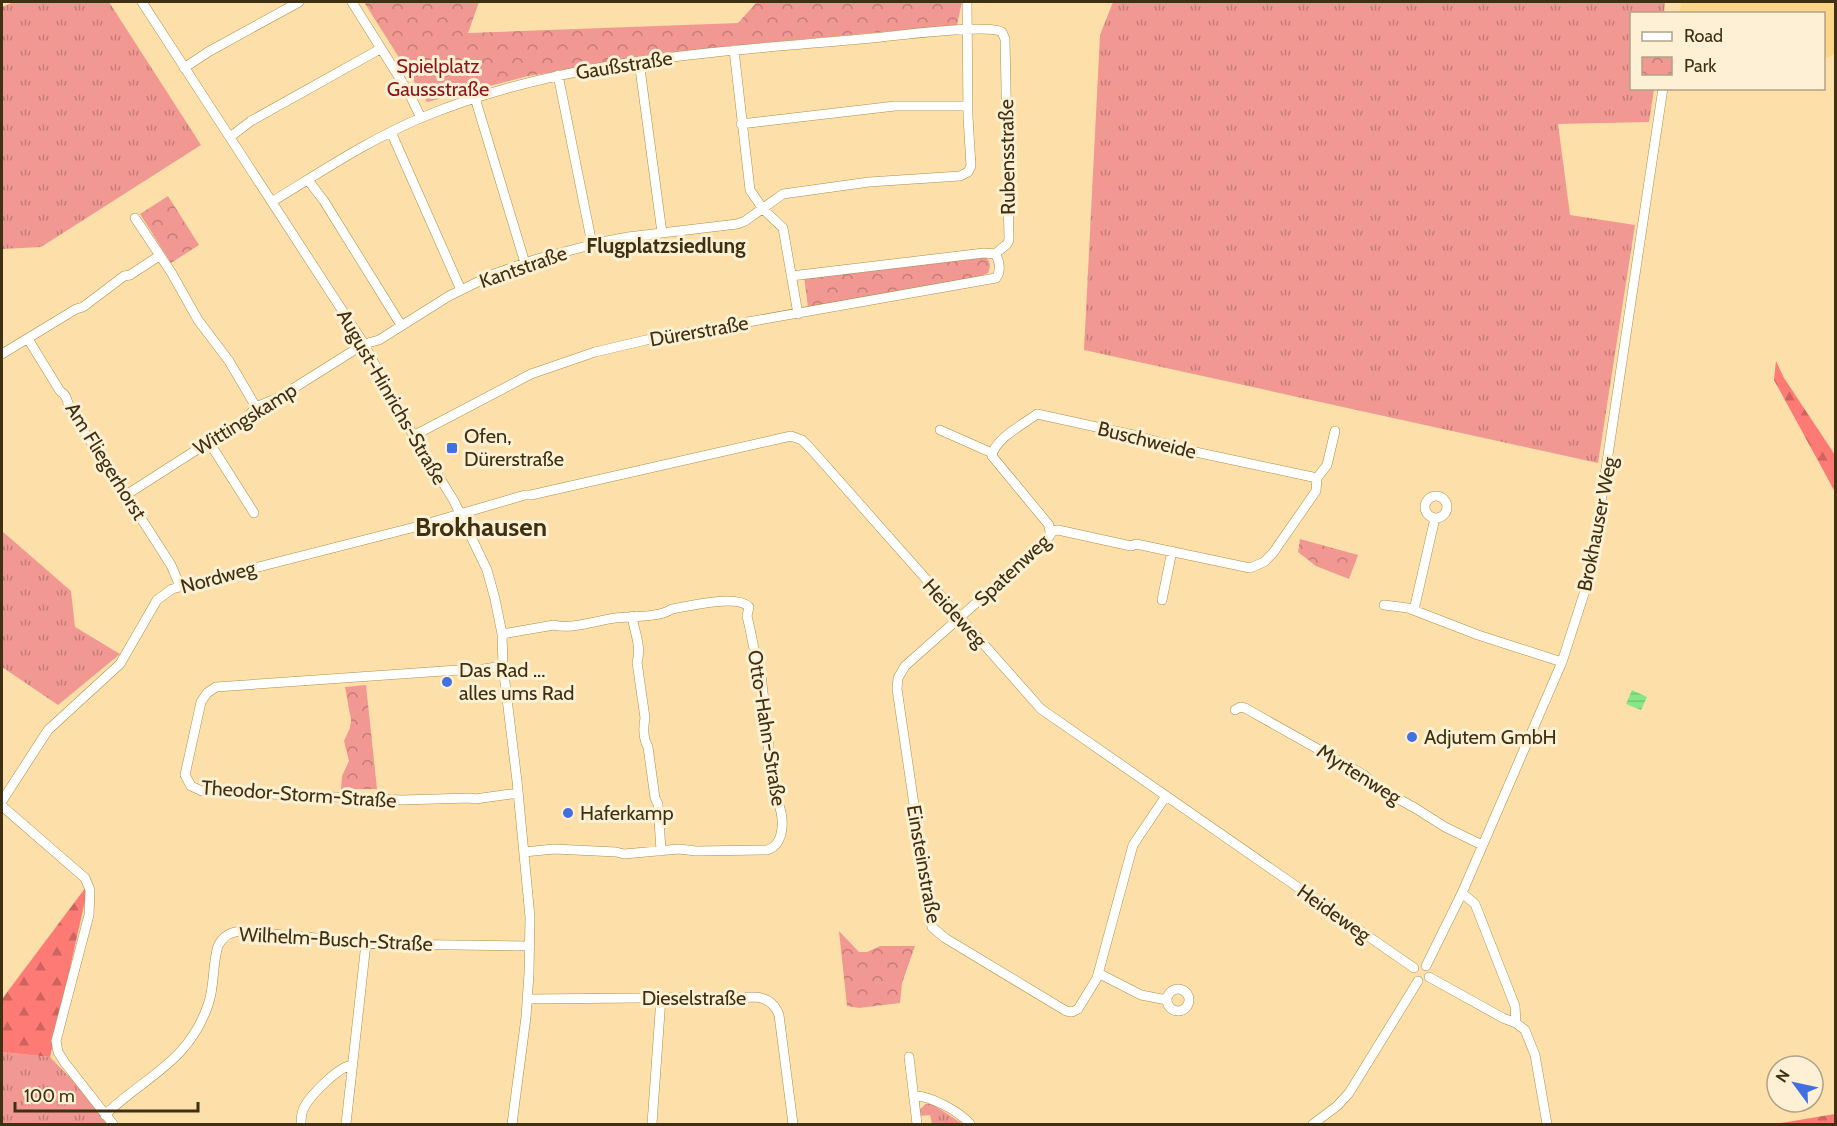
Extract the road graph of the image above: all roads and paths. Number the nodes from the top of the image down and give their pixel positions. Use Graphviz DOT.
graph roads {
  1 [pos="142,2"];
  2 [pos="299,2"];
  3 [pos="352,2"];
  4 [pos="967,2"];
  5 [pos="968,29"];
  6 [pos="1002,32"];
  7 [pos="380,49"];
  8 [pos="734,50"];
  9 [pos="639,61"];
  10 [pos="184,68"];
  11 [pos="558,75"];
  12 [pos="1663,90"];
  13 [pos="475,98"];
  14 [pos="968,105"];
  15 [pos="421,118"];
  16 [pos="741,124"];
  17 [pos="391,132"];
  18 [pos="230,137"];
  19 [pos="308,180"];
  20 [pos="273,201"];
  21 [pos="763,209"];
  22 [pos="135,218"];
  23 [pos="662,233"];
  24 [pos="592,244"];
  25 [pos="995,254"];
  26 [pos="159,256"];
  27 [pos="525,263"];
  28 [pos="791,276"];
  29 [pos="461,290"];
  30 [pos="798,314"];
  31 [pos="401,325"];
  32 [pos="28,339"];
  33 [pos="364,344"];
  34 [pos="2,354"];
  35 [pos="256,407"];
  36 [pos="940,430"];
  37 [pos="1335,431"];
  38 [pos="415,435"];
  39 [pos="209,442"];
  40 [pos="992,453"];
  41 [pos="1317,478"];
  42 [pos="126,495"];
  43 [pos="254,513"];
  44 [pos="460,514"];
  45 [pos="1435,518"];
  46 [pos="1050,532"];
  47 [pos="1172,551"];
  48 [pos="180,586"];
  49 [pos="1162,600"];
  50 [pos="1384,605"];
  51 [pos="1414,610"];
  52 [pos="632,616"];
  53 [pos="960,618"];
  54 [pos="502,634"];
  55 [pos="1562,662"];
  56 [pos="503,666"];
  57 [pos="1236,710"];
  58 [pos="518,793"];
  59 [pos="1166,796"];
  60 [pos="2,801"];
  61 [pos="2,806"];
  62 [pos="1482,845"];
  63 [pos="661,851"];
  64 [pos="524,852"];
  65 [pos="1462,893"];
  66 [pos="366,943"];
  67 [pos="530,946"];
  68 [pos="1426,966"];
  69 [pos="1414,968"];
  70 [pos="1098,973"];
  71 [pos="1429,977"];
  72 [pos="1418,981"];
  73 [pos="661,998"];
  74 [pos="527,999"];
  75 [pos="1167,1000"];
  76 [pos="1516,1023"];
  77 [pos="909,1057"];
  78 [pos="352,1065"];
  79 [pos="914,1095"];
  80 [pos="105,1115"];
  81 [pos="112,1125"];
  82 [pos="301,1125"];
  83 [pos="346,1125"];
  84 [pos="512,1125"];
  85 [pos="652,1125"];
  86 [pos="793,1125"];
  87 [pos="917,1125"];
  88 [pos="970,1125"];
  89 [pos="1313,1125"];
  90 [pos="1547,1125"];
  1 -- 10 [label="street, August-Hinrichs-Straße"];
  2 -- 10 [label="street"];
  3 -- 7 [label="street"];
  4 -- 5 [label="street"];
  5 -- 6 [label="street, Gaußstraße"];
  5 -- 8 [label="street, Gaußstraße"];
  5 -- 14 [label="street"];
  6 -- 25 [label="street, Rubensstraße"];
  7 -- 15 [label="street"];
  7 -- 18 [label="street"];
  8 -- 9 [label="street, Gaußstraße"];
  8 -- 16 [label="street"];
  9 -- 11 [label="street, Gaußstraße"];
  9 -- 23 [label="street"];
  10 -- 18 [label="street, August-Hinrichs-Straße"];
  11 -- 13 [label="street, Gaußstraße"];
  11 -- 24 [label="street"];
  12 -- 55 [label="street, Brokhauser Weg"];
  13 -- 15 [label="street, Gaußstraße"];
  13 -- 27 [label="street"];
  14 -- 16 [label="street"];
  14 -- 21 [label="street, Kantstraße"];
  15 -- 17 [label="street, Gaußstraße"];
  16 -- 21 [label="street"];
  17 -- 19 [label="street, Gaußstraße"];
  17 -- 29 [label="street"];
  18 -- 20 [label="street, August-Hinrichs-Straße"];
  19 -- 20 [label="street, Gaußstraße"];
  19 -- 31 [label="street"];
  20 -- 33 [label="street, August-Hinrichs-Straße"];
  21 -- 23 [label="street, Kantstraße"];
  21 -- 28 [label="street"];
  22 -- 26 [label="street"];
  23 -- 24 [label="street, Kantstraße"];
  24 -- 27 [label="street, Kantstraße"];
  25 -- 28 [label="street"];
  25 -- 30 [label="street, Dürerstraße"];
  26 -- 32 [label="street"];
  26 -- 35 [label="street"];
  27 -- 29 [label="street, Kantstraße"];
  28 -- 30 [label="street"];
  29 -- 31 [label="street, Kantstraße"];
  30 -- 38 [label="street, Dürerstraße"];
  31 -- 33 [label="street, Kantstraße"];
  32 -- 34 [label="street"];
  32 -- 42 [label="street, Am Fliegerhorst"];
  33 -- 35 [label="street, Wittingskamp"];
  33 -- 38 [label="street, August-Hinrichs-Straße"];
  35 -- 39 [label="street, Wittingskamp"];
  36 -- 40 [label="street"];
  37 -- 41 [label="street, Spatenweg"];
  38 -- 44 [label="street, August-Hinrichs-Straße"];
  39 -- 42 [label="street, Wittingskamp"];
  39 -- 43 [label="street"];
  40 -- 41 [label="street, Buschweide"];
  40 -- 46 [label="street"];
  41 -- 47 [label="street, Spatenweg"];
  42 -- 48 [label="street, Am Fliegerhorst"];
  44 -- 48 [label="street, Nordweg"];
  44 -- 53 [label="street, Heideweg"];
  44 -- 54 [label="street, August-Hinrichs-Straße"];
  45 -- 51 [label="street"];
  46 -- 47 [label="street, Spatenweg"];
  46 -- 53 [label="street, Spatenweg"];
  47 -- 49 [label="street"];
  48 -- 60 [label="street, Nordweg"];
  50 -- 51 [label="street"];
  51 -- 55 [label="street"];
  52 -- 54 [label="street, Otto-Hahn-Straße"];
  52 -- 63 [label="street"];
  52 -- 63 [label="street, Otto-Hahn-Straße"];
  53 -- 59 [label="street, Heideweg"];
  53 -- 70 [label="street, Einsteinstraße"];
  54 -- 56 [label="street, August-Hinrichs-Straße"];
  55 -- 62 [label="street, Brokhauser Weg"];
  56 -- 58 [label="street, August-Hinrichs-Straße"];
  56 -- 58 [label="street, Theodor-Storm-Straße"];
  57 -- 62 [label="street, Myrtenweg"];
  58 -- 64 [label="street, August-Hinrichs-Straße"];
  59 -- 69 [label="street, Heideweg"];
  59 -- 70 [label="street, Einsteinstraße"];
  61 -- 80 [label="street"];
  62 -- 65 [label="street, Brokhauser Weg"];
  63 -- 64 [label="street, Otto-Hahn-Straße"];
  64 -- 67 [label="street, August-Hinrichs-Straße"];
  65 -- 68 [label="street, Brokhauser Weg"];
  65 -- 76 [label="street"];
  66 -- 67 [label="street, Wilhelm-Busch-Straße"];
  66 -- 78 [label="street"];
  66 -- 80 [label="street, Wilhelm-Busch-Straße"];
  67 -- 74 [label="street, August-Hinrichs-Straße"];
  68 -- 69 [label="street"];
  68 -- 71 [label="street"];
  69 -- 72 [label="street"];
  70 -- 75 [label="street"];
  71 -- 72 [label="street"];
  71 -- 76 [label="street"];
  72 -- 89 [label="street"];
  73 -- 74 [label="street, Dieselstraße"];
  73 -- 85 [label="street"];
  73 -- 86 [label="street, Dieselstraße"];
  74 -- 84 [label="street, August-Hinrichs-Straße"];
  76 -- 90 [label="street"];
  77 -- 79 [label="street"];
  78 -- 82 [label="street"];
  78 -- 83 [label="street"];
  79 -- 87 [label="street"];
  79 -- 88 [label="street"];
  80 -- 81 [label="street"];
}
